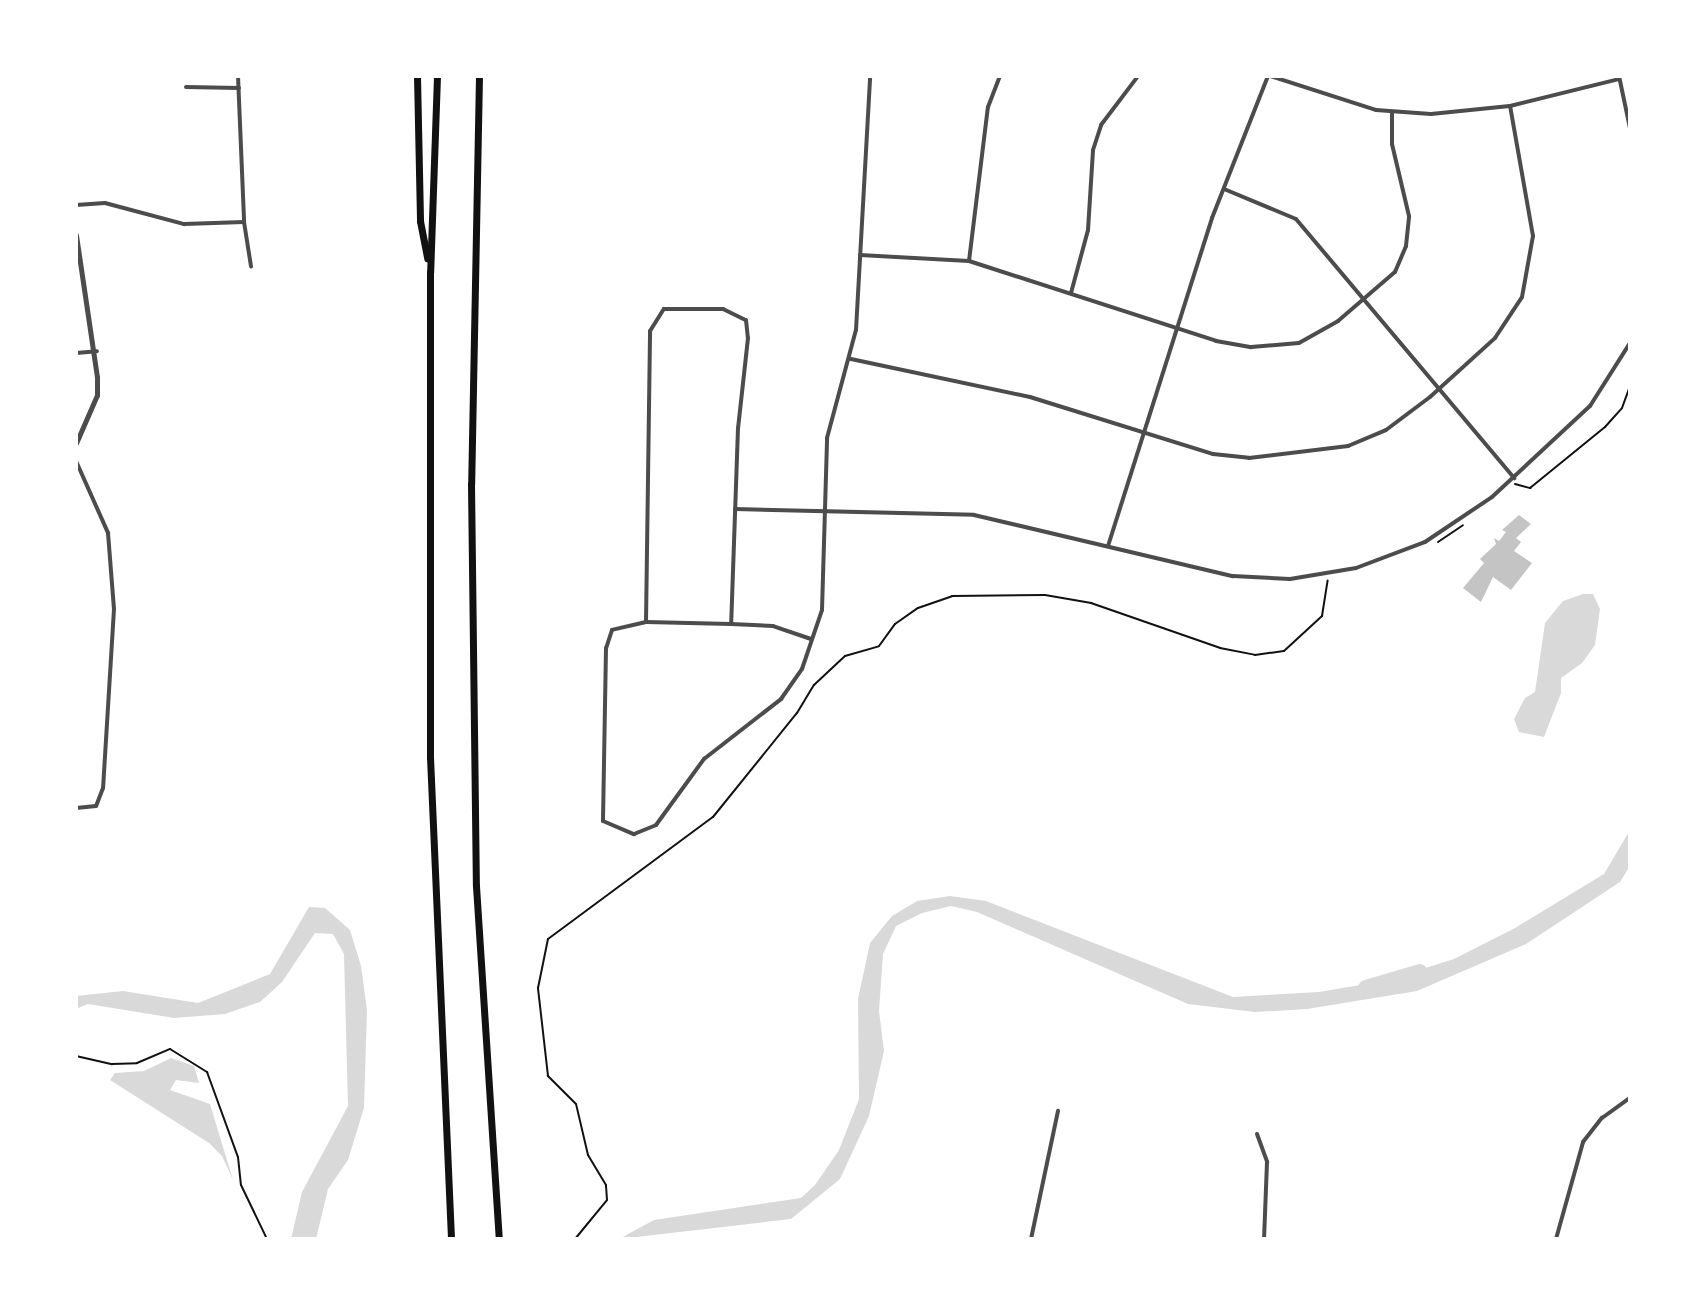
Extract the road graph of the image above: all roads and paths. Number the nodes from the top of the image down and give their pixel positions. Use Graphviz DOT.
graph roads {
  1 [pos="238,76"];
  2 [pos="417,76"];
  3 [pos="437,76"];
  4 [pos="480,76"];
  5 [pos="870,76"];
  6 [pos="1000,76"];
  7 [pos="1138,76"];
  8 [pos="1269,76"];
  9 [pos="1619,78"];
  10 [pos="186,87"];
  11 [pos="239,88"];
  12 [pos="1510,106"];
  13 [pos="1392,112"];
  14 [pos="1630,128"];
  15 [pos="1224,189"];
  16 [pos="76,205"];
  17 [pos="244,222"];
  18 [pos="76,235"];
  19 [pos="860,255"];
  20 [pos="969,261"];
  21 [pos="251,266"];
  22 [pos="430,272"];
  23 [pos="1071,293"];
  24 [pos="1364,297"];
  25 [pos="1177,328"];
  26 [pos="1630,343"];
  27 [pos="97,351"];
  28 [pos="76,353"];
  29 [pos="851,359"];
  30 [pos="1630,386"];
  31 [pos="1439,389"];
  32 [pos="1147,435"];
  33 [pos="76,443"];
  34 [pos="76,461"];
  35 [pos="1514,478"];
  36 [pos="1515,484"];
  37 [pos="735,509"];
  38 [pos="827,512"];
  39 [pos="1108,546"];
  40 [pos="1328,578"];
  41 [pos="646,622"];
  42 [pos="731,624"];
  43 [pos="811,639"];
  44 [pos="76,808"];
  45 [pos="76,1056"];
  46 [pos="1630,1098"];
  47 [pos="1058,1111"];
  48 [pos="1257,1134"];
  49 [pos="267,1239"];
  50 [pos="451,1239"];
  51 [pos="499,1239"];
  52 [pos="575,1239"];
  53 [pos="1031,1239"];
  54 [pos="1264,1239"];
  55 [pos="1556,1239"];
  1 -- 11 [label="street"];
  2 -- 22 [label="highway"];
  3 -- 22 [label="highway"];
  4 -- 51 [label="highway"];
  5 -- 19 [label="street"];
  6 -- 20 [label="street"];
  7 -- 23 [label="street"];
  8 -- 13 [label="street"];
  8 -- 15 [label="street"];
  9 -- 12 [label="street"];
  9 -- 14 [label="street"];
  10 -- 11 [label="street"];
  11 -- 17 [label="street"];
  12 -- 13 [label="street"];
  12 -- 31 [label="street"];
  13 -- 24 [label="street"];
  15 -- 24 [label="street"];
  15 -- 25 [label="street"];
  16 -- 17 [label="street"];
  17 -- 21 [label="street"];
  18 -- 27 [label="street"];
  19 -- 20 [label="street"];
  19 -- 29 [label="street"];
  20 -- 23 [label="street"];
  22 -- 50 [label="highway"];
  23 -- 25 [label="street"];
  24 -- 25 [label="street"];
  24 -- 31 [label="street"];
  25 -- 32 [label="street"];
  26 -- 35 [label="street"];
  27 -- 28 [label="street"];
  27 -- 33 [label="street"];
  29 -- 32 [label="street"];
  29 -- 38 [label="street"];
  30 -- 36 [label="path"];
  31 -- 32 [label="street"];
  31 -- 35 [label="street"];
  32 -- 39 [label="street"];
  34 -- 44 [label="street"];
  35 -- 39 [label="street"];
  37 -- 38 [label="street"];
  37 -- 41 [label="street"];
  37 -- 42 [label="street"];
  38 -- 39 [label="street"];
  38 -- 43 [label="street"];
  40 -- 52 [label="path"];
  41 -- 42 [label="street"];
  41 -- 43 [label="street"];
  42 -- 43 [label="street"];
  45 -- 49 [label="path"];
  46 -- 55 [label="street"];
  47 -- 53 [label="street"];
  48 -- 54 [label="street"];
}
